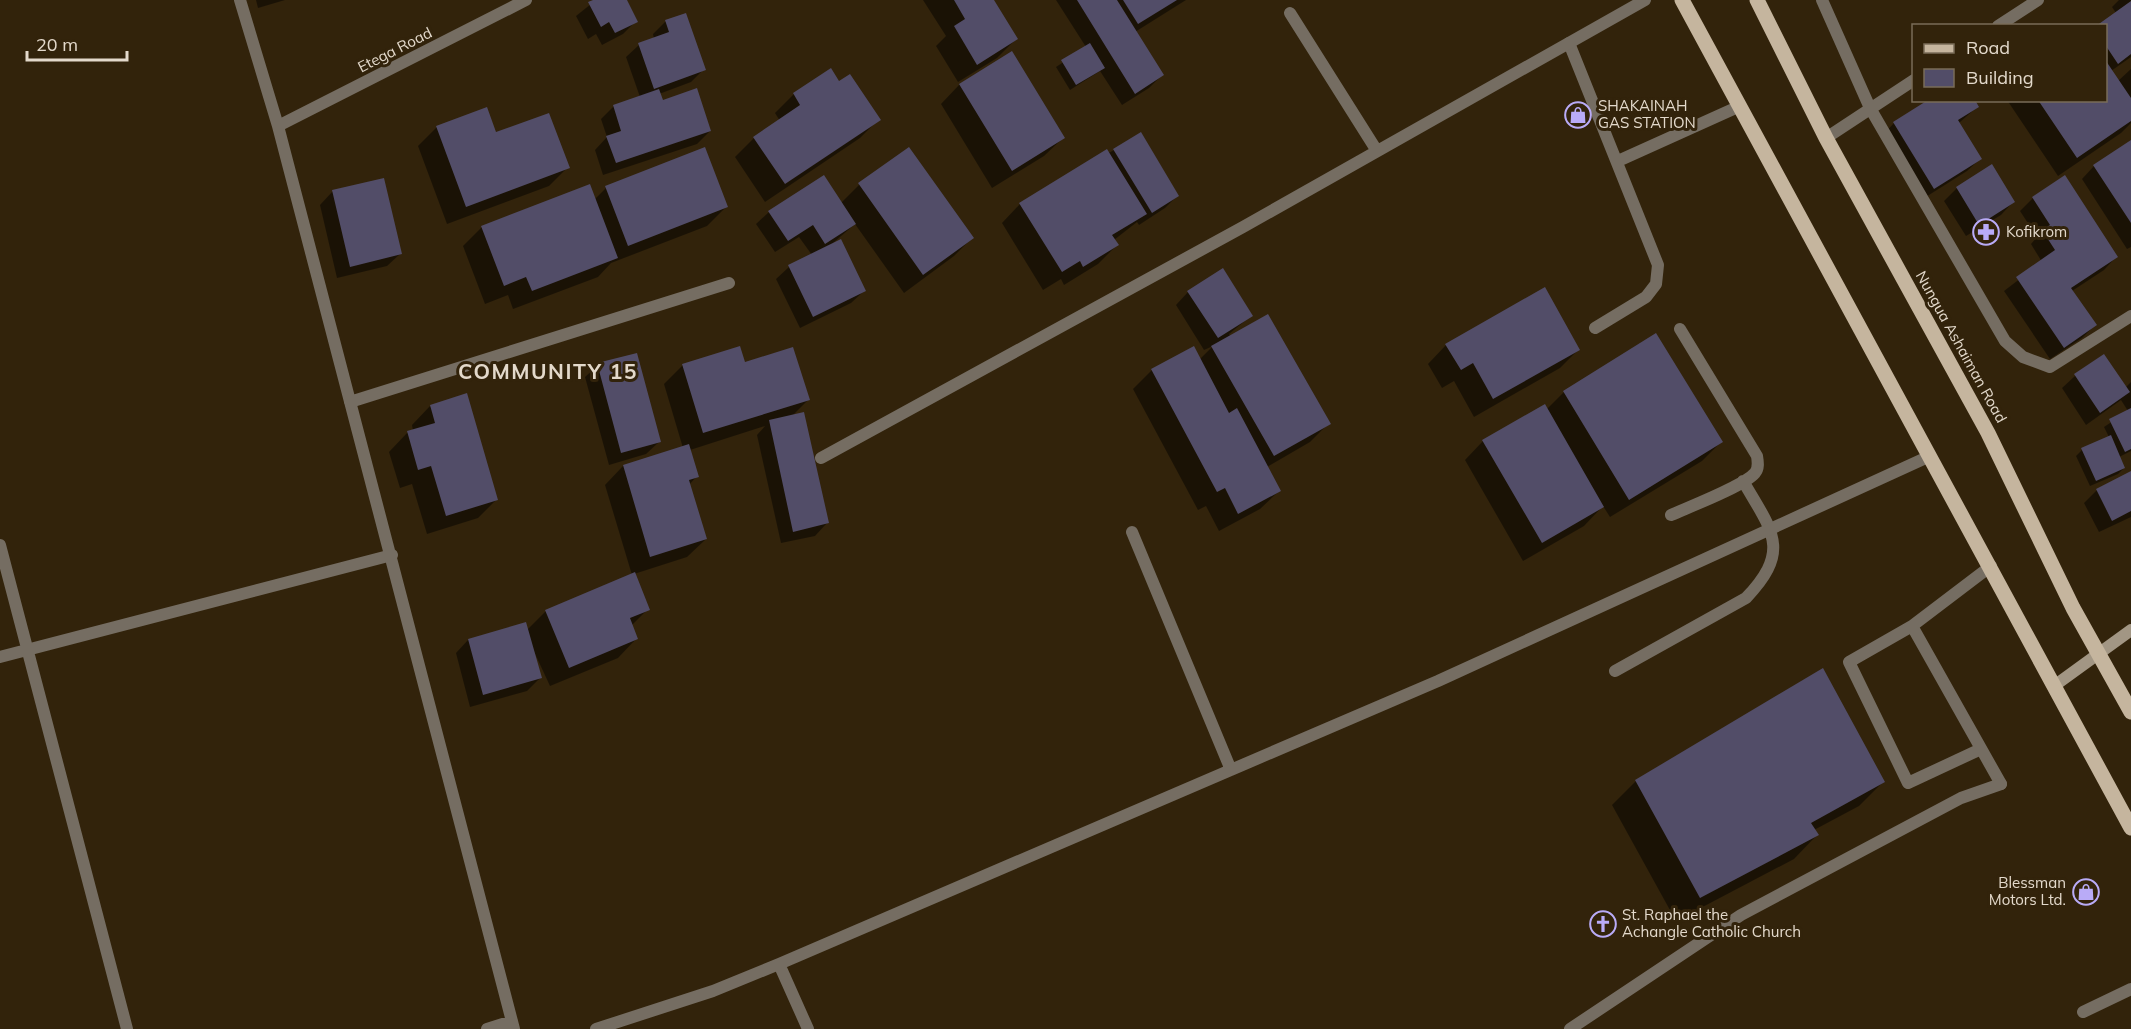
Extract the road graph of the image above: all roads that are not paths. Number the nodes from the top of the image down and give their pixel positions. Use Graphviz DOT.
graph roads {
  1 [pos="240,0"];
  2 [pos="526,0"];
  3 [pos="1645,0"];
  4 [pos="1682,0"];
  5 [pos="1756,0"];
  6 [pos="1822,0"];
  7 [pos="2038,0"];
  8 [pos="1290,13"];
  9 [pos="2001,24"];
  10 [pos="1569,43"];
  11 [pos="1912,81"];
  12 [pos="1740,106"];
  13 [pos="1870,108"];
  14 [pos="278,126"];
  15 [pos="1826,138"];
  16 [pos="1377,151"];
  17 [pos="1618,161"];
  18 [pos="729,283"];
  19 [pos="2131,316"];
  20 [pos="1594,328"];
  21 [pos="1680,329"];
  22 [pos="350,402"];
  23 [pos="1930,456"];
  24 [pos="821,458"];
  25 [pos="1743,482"];
  26 [pos="1671,515"];
  27 [pos="1771,529"];
  28 [pos="1132,532"];
  29 [pos="0,545"];
  30 [pos="392,555"];
  31 [pos="1991,566"];
  32 [pos="1911,626"];
  33 [pos="2131,630"];
  34 [pos="27,649"];
  35 [pos="2098,653"];
  36 [pos="0,657"];
  37 [pos="1615,671"];
  38 [pos="2054,686"];
  39 [pos="2131,712"];
  40 [pos="1982,749"];
  41 [pos="1232,770"];
  42 [pos="2131,828"];
  43 [pos="779,964"];
  44 [pos="2131,989"];
  45 [pos="2083,1012"];
  46 [pos="513,1025"];
  47 [pos="127,1029"];
  48 [pos="487,1029"];
  49 [pos="596,1029"];
  50 [pos="808,1029"];
  51 [pos="1570,1029"];
  1 -- 14 [label="street"];
  2 -- 14 [label="street, Etega Road"];
  3 -- 10 [label="street"];
  4 -- 12 [label="main road"];
  5 -- 15 [label="main road, Nungua Ashaiman Road"];
  6 -- 13 [label="street"];
  7 -- 9 [label="street"];
  8 -- 16 [label="street"];
  10 -- 16 [label="street"];
  10 -- 17 [label="street"];
  11 -- 13 [label="street"];
  12 -- 17 [label="street"];
  12 -- 23 [label="main road"];
  13 -- 15 [label="street"];
  13 -- 19 [label="street"];
  14 -- 22 [label="street"];
  15 -- 35 [label="main road, Nungua Ashaiman Road"];
  16 -- 24 [label="street"];
  17 -- 20 [label="street"];
  18 -- 22 [label="street"];
  21 -- 25 [label="street"];
  22 -- 30 [label="street"];
  23 -- 27 [label="street"];
  23 -- 31 [label="main road"];
  25 -- 26 [label="street"];
  25 -- 27 [label="street"];
  27 -- 37 [label="street"];
  27 -- 41 [label="street"];
  28 -- 41 [label="street"];
  29 -- 34 [label="street"];
  30 -- 34 [label="street"];
  30 -- 46 [label="street"];
  31 -- 32 [label="street"];
  31 -- 38 [label="main road"];
  32 -- 40 [label="street"];
  32 -- 40 [label="street"];
  33 -- 35 [label="street"];
  34 -- 36 [label="street"];
  34 -- 47 [label="street"];
  35 -- 38 [label="street"];
  35 -- 39 [label="main road, Nungua Ashaiman Road"];
  38 -- 42 [label="main road"];
  40 -- 51 [label="street"];
  41 -- 43 [label="street"];
  43 -- 49 [label="street"];
  43 -- 50 [label="street"];
  44 -- 45 [label="street"];
  46 -- 48 [label="street"];
}
